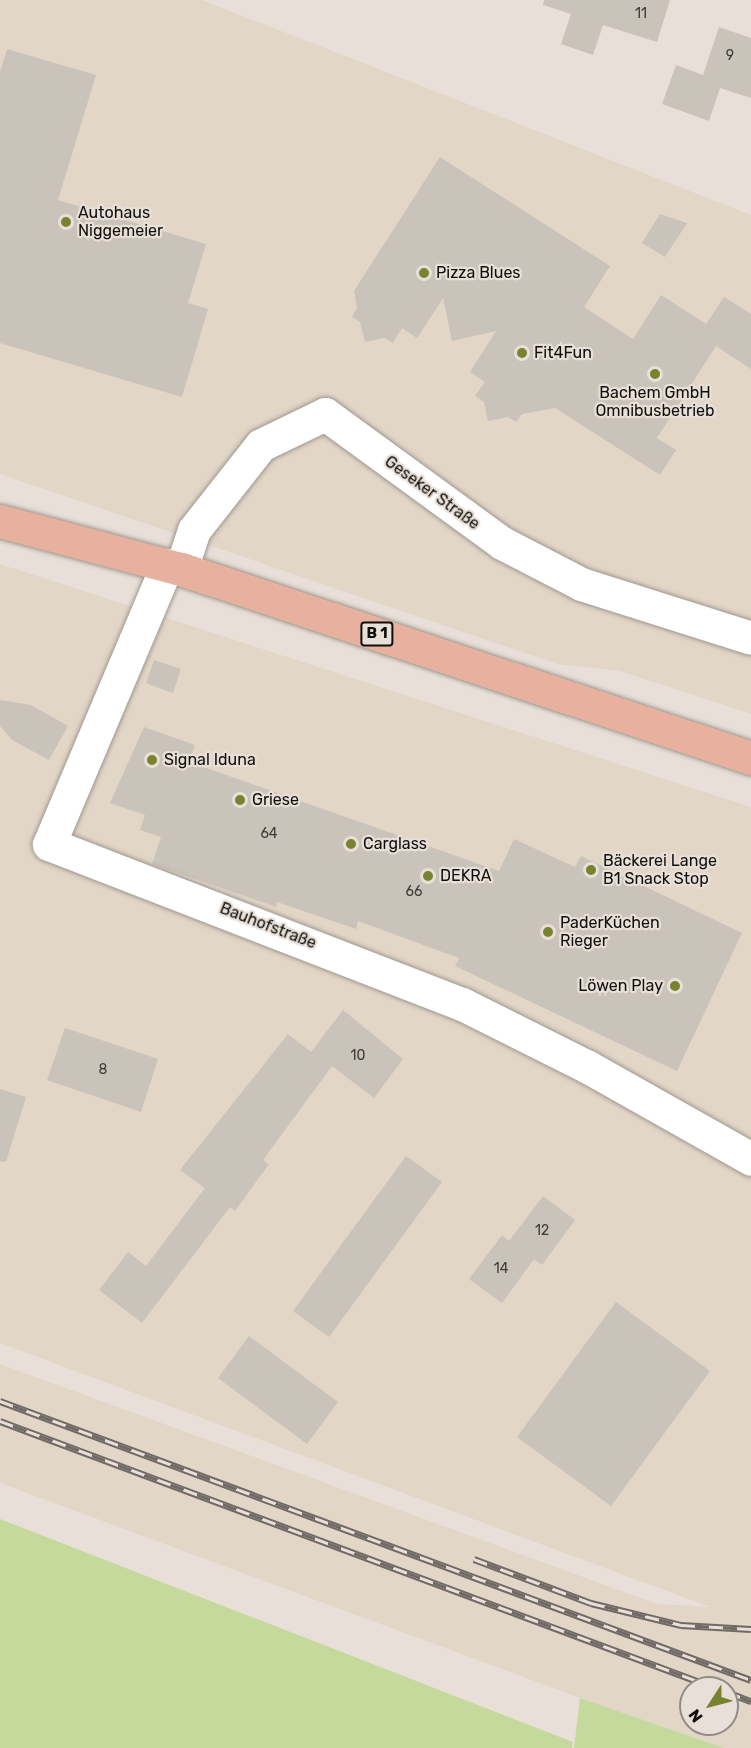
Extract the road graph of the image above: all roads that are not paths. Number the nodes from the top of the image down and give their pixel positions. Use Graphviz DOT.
graph roads {
  1 [pos="0,521"];
  2 [pos="174,567"];
  3 [pos="751,638"];
  4 [pos="751,758"];
  5 [pos="751,1159"];
  1 -- 2 [label="main road, B 1"];
  2 -- 3 [label="street, Geseker Straße"];
  2 -- 4 [label="main road, B 1"];
  2 -- 5 [label="street, Bauhofstraße"];
}
